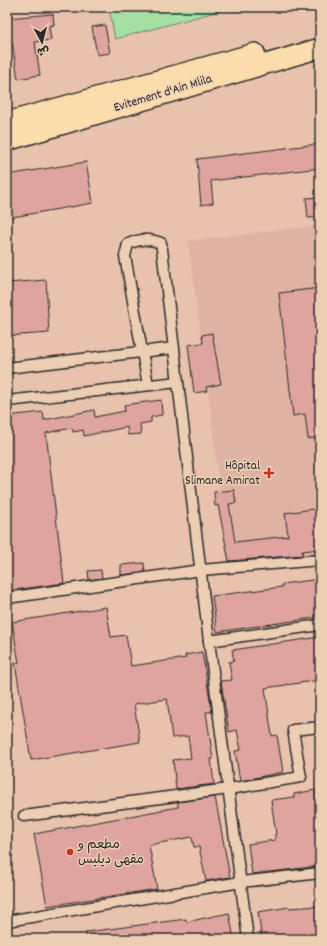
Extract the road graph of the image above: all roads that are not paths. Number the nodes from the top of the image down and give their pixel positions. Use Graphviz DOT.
graph roads {
  1 [pos="320,34"];
  2 [pos="320,48"];
  3 [pos="7,122"];
  4 [pos="7,141"];
  5 [pos="174,348"];
  6 [pos="141,352"];
  7 [pos="7,368"];
  8 [pos="178,382"];
  9 [pos="148,385"];
  10 [pos="7,401"];
  11 [pos="320,560"];
  12 [pos="201,570"];
  13 [pos="7,598"];
  14 [pos="320,625"];
  15 [pos="209,641"];
  16 [pos="320,727"];
  17 [pos="229,789"];
  18 [pos="24,816"];
  19 [pos="320,873"];
  20 [pos="241,882"];
  21 [pos="7,921"];
  22 [pos="248,939"];
  1 -- 3 [label="highway, Evitement d'Ain Mlila"];
  2 -- 4 [label="highway, Evitement d'Ain Mlila"];
  5 -- 6 [label="street"];
  5 -- 6 [label="street"];
  5 -- 8 [label="street"];
  6 -- 7 [label="street"];
  6 -- 9 [label="street"];
  8 -- 9 [label="street"];
  8 -- 12 [label="street"];
  9 -- 10 [label="street"];
  11 -- 12 [label="street"];
  12 -- 13 [label="street"];
  12 -- 15 [label="street"];
  14 -- 15 [label="street"];
  15 -- 17 [label="street"];
  16 -- 17 [label="street"];
  17 -- 18 [label="street"];
  17 -- 20 [label="street"];
  19 -- 20 [label="street"];
  20 -- 21 [label="street"];
  20 -- 22 [label="street"];
}
